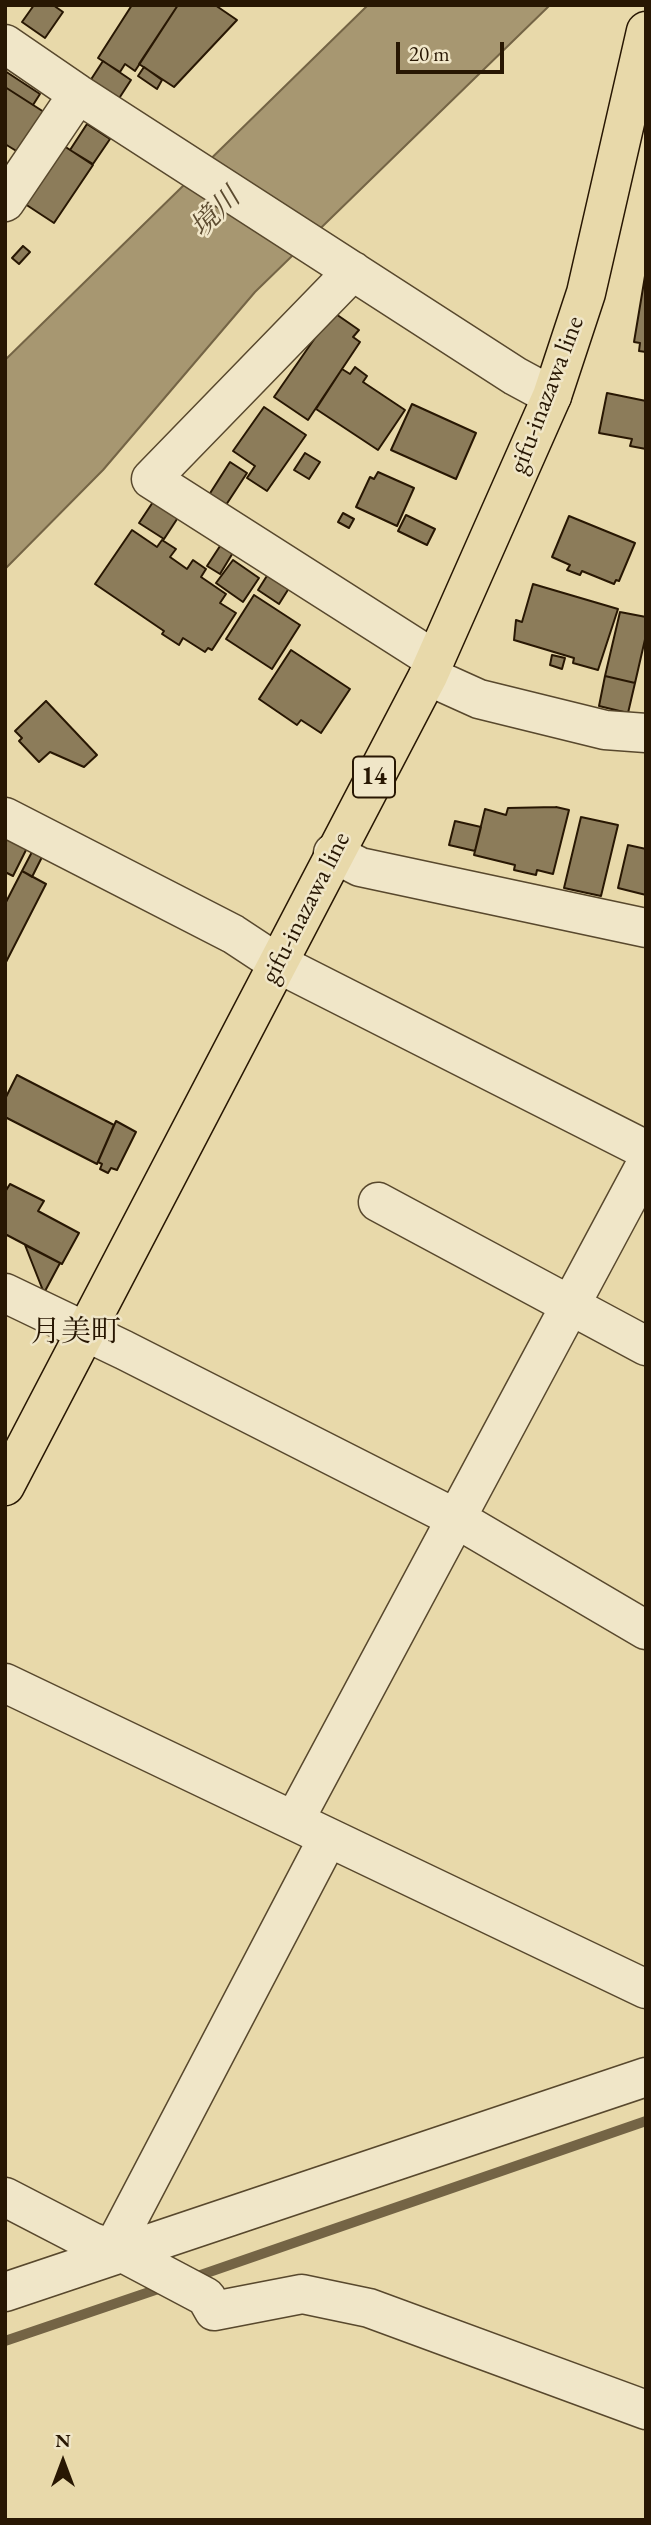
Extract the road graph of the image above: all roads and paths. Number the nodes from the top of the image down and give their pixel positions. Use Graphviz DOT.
graph roads {
  1 [pos="646,31"];
  2 [pos="5,44"];
  3 [pos="78,94"];
  4 [pos="5,202"];
  5 [pos="348,268"];
  6 [pos="552,396"];
  7 [pos="432,668"];
  8 [pos="646,733"];
  9 [pos="5,817"];
  10 [pos="333,853"];
  11 [pos="646,928"];
  12 [pos="277,963"];
  13 [pos="646,1150"];
  14 [pos="646,1164"];
  15 [pos="378,1202"];
  16 [pos="5,1293"];
  17 [pos="571,1305"];
  18 [pos="85,1333"];
  19 [pos="646,1346"];
  20 [pos="5,1486"];
  21 [pos="457,1519"];
  22 [pos="646,1630"];
  23 [pos="5,1682"];
  24 [pos="294,1821"];
  25 [pos="328,1838"];
  26 [pos="646,1989"];
  27 [pos="646,2077"];
  28 [pos="5,2197"];
  29 [pos="131,2258"];
  30 [pos="5,2292"];
  31 [pos="646,2410"];
  1 -- 6 [label="main road, gifu-inazawa line / 14"];
  2 -- 3 [label="street"];
  3 -- 4 [label="street"];
  3 -- 5 [label="street"];
  5 -- 6 [label="street"];
  5 -- 7 [label="street"];
  6 -- 7 [label="main road, gifu-inazawa line / 14"];
  7 -- 8 [label="street"];
  7 -- 10 [label="main road, gifu-inazawa line / 14"];
  9 -- 12 [label="street"];
  10 -- 11 [label="street"];
  10 -- 12 [label="main road, gifu-inazawa line / 14"];
  12 -- 13 [label="street"];
  12 -- 18 [label="main road, gifu-inazawa line / 14"];
  14 -- 17 [label="street"];
  15 -- 17 [label="street"];
  16 -- 18 [label="street"];
  17 -- 19 [label="street"];
  17 -- 21 [label="street"];
  18 -- 20 [label="main road, gifu-inazawa line / 14"];
  18 -- 21 [label="street"];
  21 -- 22 [label="street"];
  21 -- 24 [label="street"];
  23 -- 24 [label="street"];
  24 -- 25 [label="street"];
  25 -- 26 [label="street"];
  25 -- 29 [label="street"];
  27 -- 29 [label="street"];
  28 -- 29 [label="street"];
  29 -- 30 [label="street"];
  29 -- 31 [label="street"];
}
